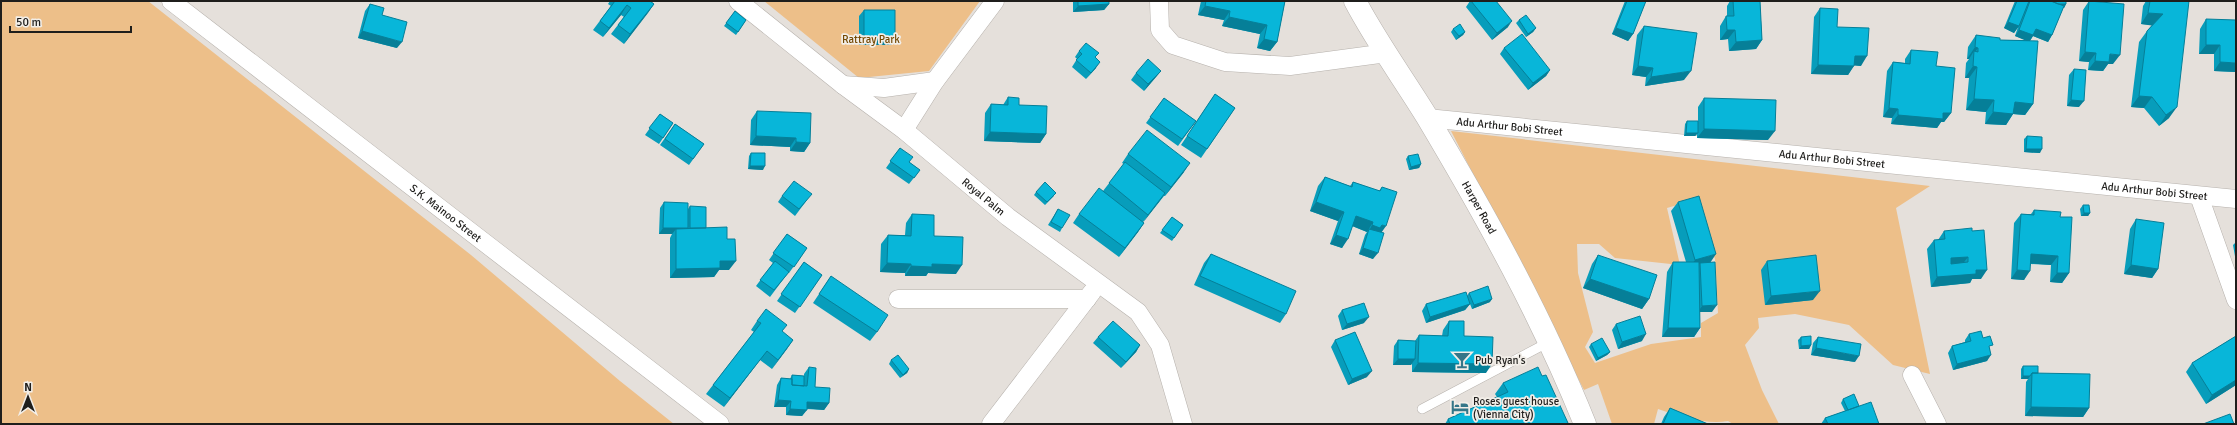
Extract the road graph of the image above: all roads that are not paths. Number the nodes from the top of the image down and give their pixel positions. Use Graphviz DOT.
graph roads {
  1 [pos="171,1"];
  2 [pos="738,1"];
  3 [pos="995,1"];
  4 [pos="1159,1"];
  5 [pos="1355,1"];
  6 [pos="1387,54"];
  7 [pos="935,81"];
  8 [pos="843,85"];
  9 [pos="1427,118"];
  10 [pos="904,130"];
  11 [pos="2199,196"];
  12 [pos="2236,200"];
  13 [pos="1098,284"];
  14 [pos="898,299"];
  15 [pos="1087,299"];
  16 [pos="2236,300"];
  17 [pos="1549,342"];
  18 [pos="1912,375"];
  19 [pos="1422,409"];
  20 [pos="720,424"];
  21 [pos="992,424"];
  22 [pos="1183,424"];
  23 [pos="1585,424"];
  24 [pos="1936,424"];
  1 -- 20 [label="street, S.K. Mainoo Street"];
  2 -- 8 [label="street, Royal Palm"];
  3 -- 7 [label="street"];
  4 -- 6 [label="street"];
  5 -- 6 [label="main road, Harper Road"];
  6 -- 9 [label="main road, Harper Road"];
  7 -- 8 [label="street"];
  7 -- 10 [label="street"];
  8 -- 10 [label="street, Royal Palm"];
  9 -- 11 [label="street, Adu Arthur Bobi Street"];
  9 -- 17 [label="main road, Harper Road"];
  10 -- 13 [label="street, Royal Palm"];
  11 -- 12 [label="street, Adu Arthur Bobi Street"];
  11 -- 16 [label="street"];
  13 -- 15 [label="street"];
  13 -- 22 [label="street, Royal Palm"];
  14 -- 15 [label="street"];
  15 -- 21 [label="street"];
  17 -- 19 [label="lane"];
  17 -- 23 [label="main road, Harper Road"];
  18 -- 24 [label="street"];
}
